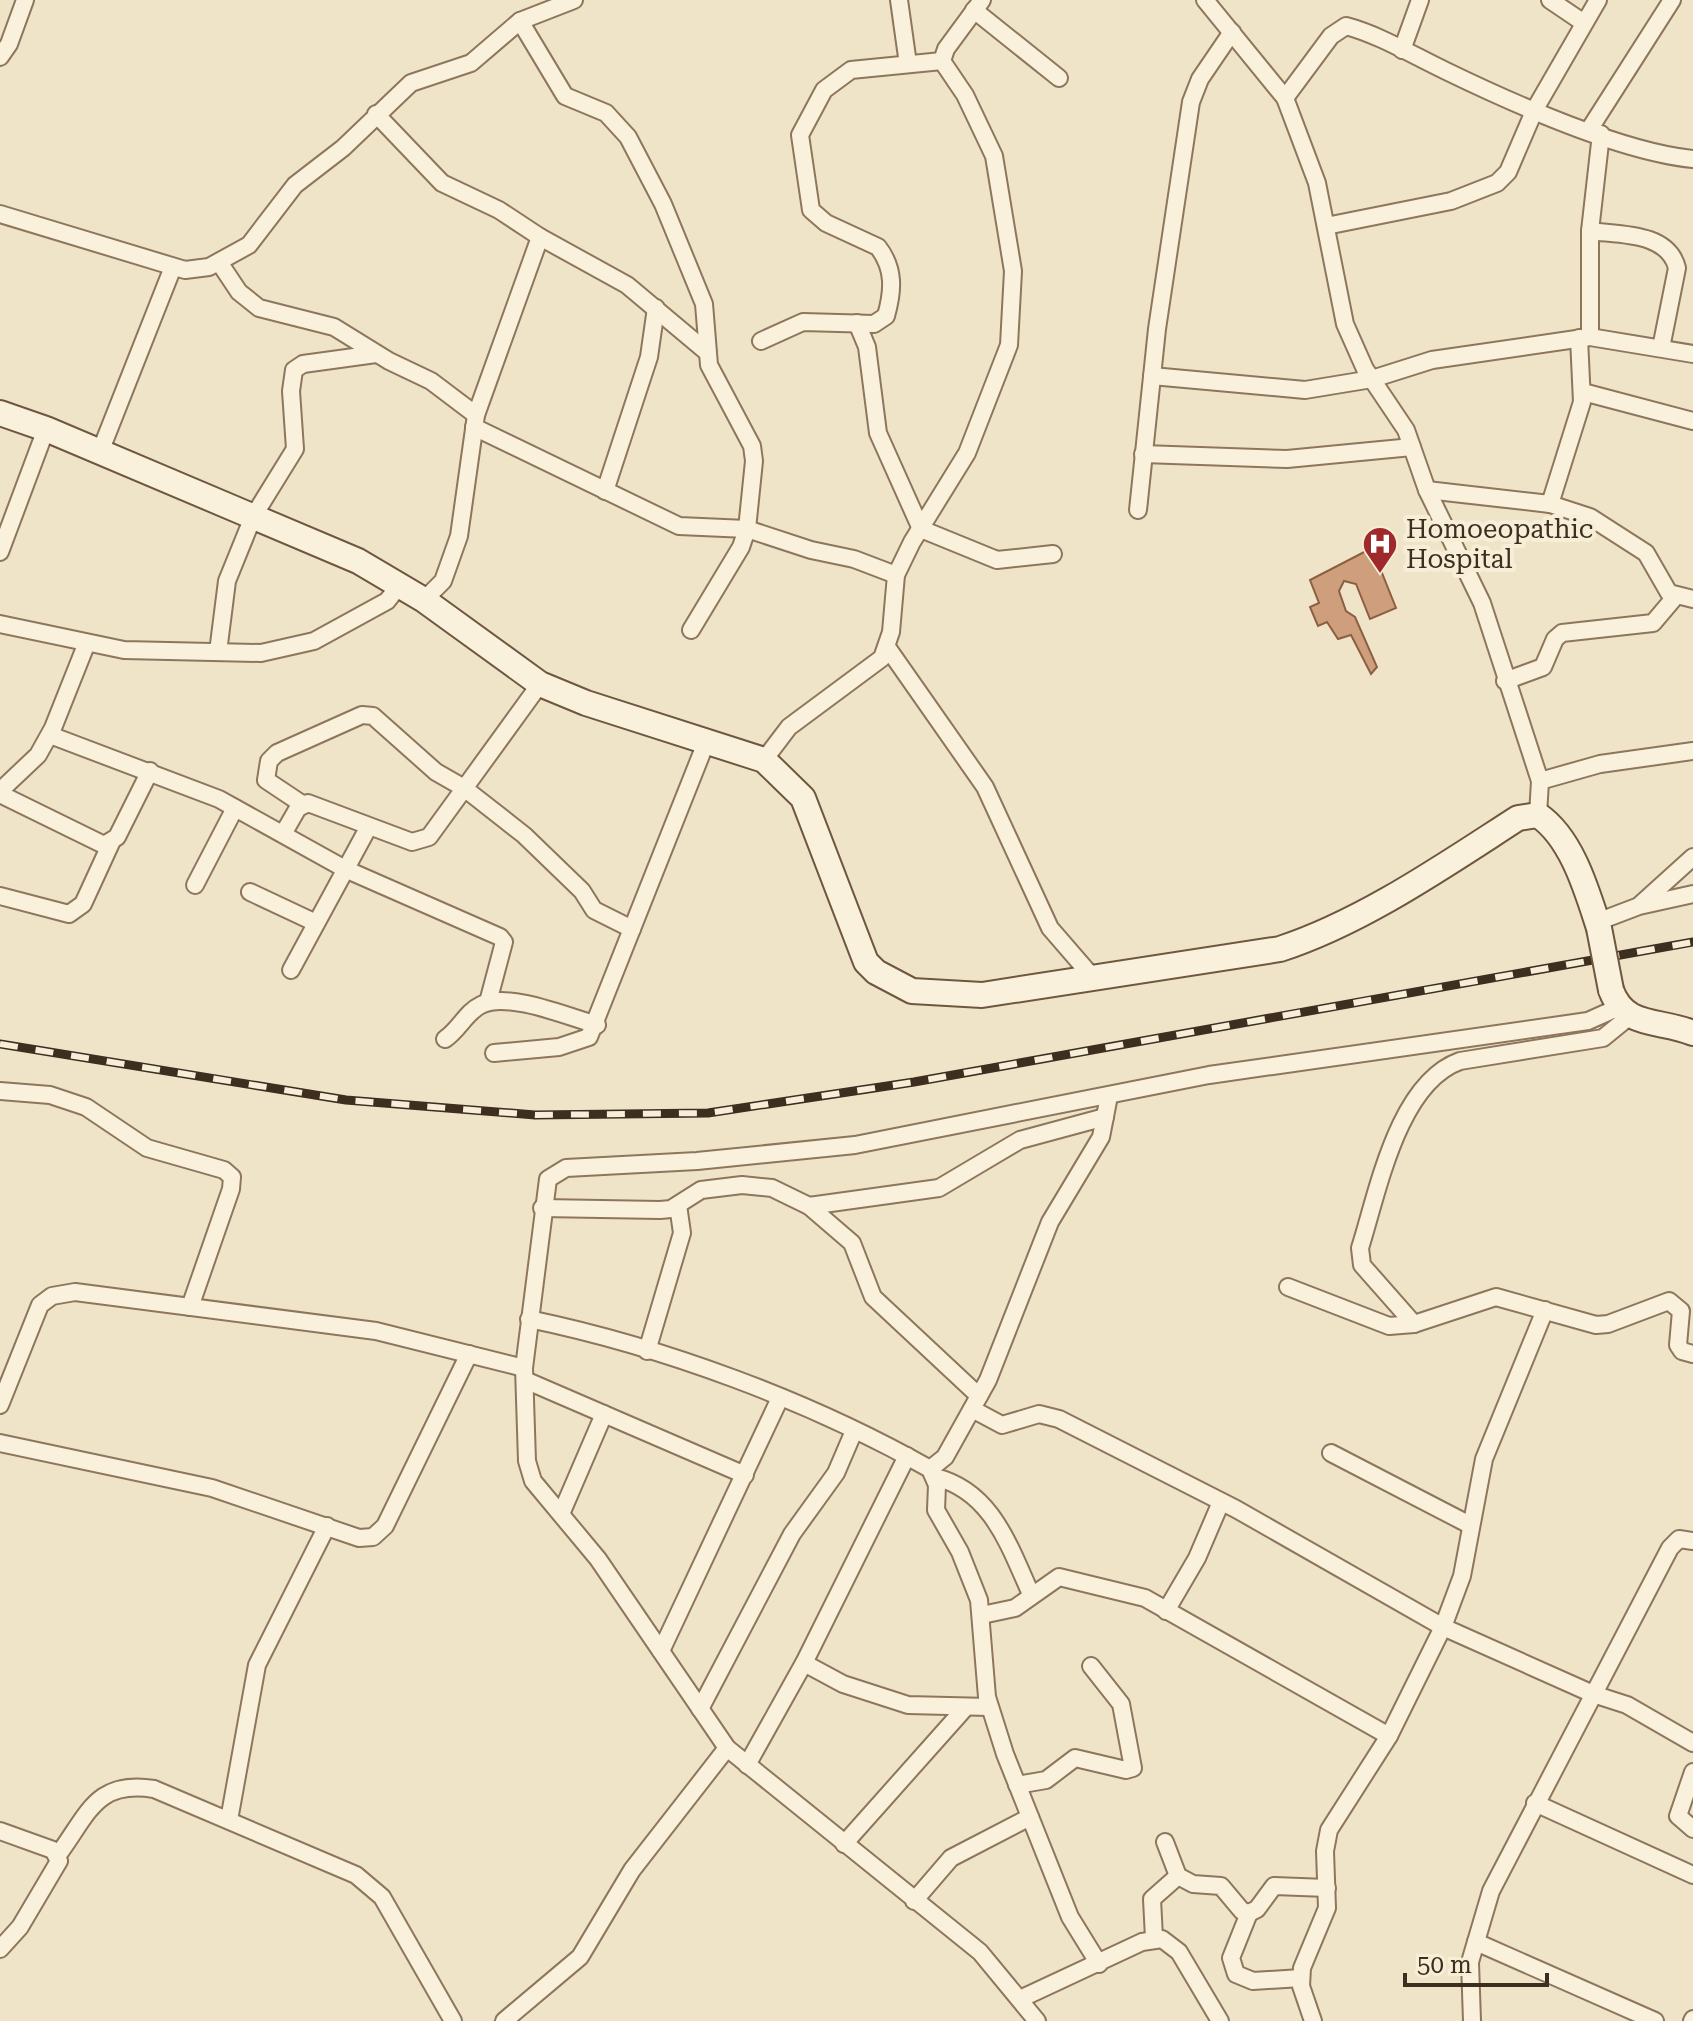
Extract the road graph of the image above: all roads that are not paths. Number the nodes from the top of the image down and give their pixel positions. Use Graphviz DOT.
graph roads {
  1 [pos="25,0"];
  2 [pos="574,0"];
  3 [pos="899,0"];
  4 [pos="1205,0"];
  5 [pos="1420,0"];
  6 [pos="1550,0"];
  7 [pos="1598,0"];
  8 [pos="1672,0"];
  9 [pos="547,4"];
  10 [pos="978,5"];
  11 [pos="520,21"];
  12 [pos="1584,23"];
  13 [pos="1232,32"];
  14 [pos="1402,50"];
  15 [pos="0,57"];
  16 [pos="942,61"];
  17 [pos="908,64"];
  18 [pos="1059,78"];
  19 [pos="1285,98"];
  20 [pos="1535,109"];
  21 [pos="376,114"];
  22 [pos="1595,132"];
  23 [pos="1693,159"];
  24 [pos="0,214"];
  25 [pos="1326,226"];
  26 [pos="1590,231"];
  27 [pos="540,237"];
  28 [pos="219,262"];
  29 [pos="173,267"];
  30 [pos="656,308"];
  31 [pos="857,323"];
  32 [pos="1584,338"];
  33 [pos="761,341"];
  34 [pos="1661,348"];
  35 [pos="707,352"];
  36 [pos="376,354"];
  37 [pos="1693,354"];
  38 [pos="1152,376"];
  39 [pos="1372,379"];
  40 [pos="1583,392"];
  41 [pos="0,413"];
  42 [pos="475,421"];
  43 [pos="1693,421"];
  44 [pos="46,429"];
  45 [pos="1412,447"];
  46 [pos="100,452"];
  47 [pos="1143,454"];
  48 [pos="1427,490"];
  49 [pos="605,491"];
  50 [pos="1550,504"];
  51 [pos="1138,510"];
  52 [pos="253,517"];
  53 [pos="747,529"];
  54 [pos="921,529"];
  55 [pos="0,552"];
  56 [pos="1053,554"];
  57 [pos="896,575"];
  58 [pos="399,586"];
  59 [pos="1675,597"];
  60 [pos="1693,599"];
  61 [pos="424,600"];
  62 [pos="0,624"];
  63 [pos="691,630"];
  64 [pos="86,645"];
  65 [pos="887,647"];
  66 [pos="218,652"];
  67 [pos="1505,681"];
  68 [pos="540,684"];
  69 [pos="50,735"];
  70 [pos="707,740"];
  71 [pos="1693,751"];
  72 [pos="764,760"];
  73 [pos="150,771"];
  74 [pos="1540,781"];
  75 [pos="464,788"];
  76 [pos="0,793"];
  77 [pos="302,804"];
  78 [pos="235,808"];
  79 [pos="1538,815"];
  80 [pos="368,828"];
  81 [pos="283,834"];
  82 [pos="111,843"];
  83 [pos="1693,857"];
  84 [pos="345,869"];
  85 [pos="195,885"];
  86 [pos="250,892"];
  87 [pos="1693,894"];
  88 [pos="0,896"];
  89 [pos="1639,906"];
  90 [pos="316,923"];
  91 [pos="1598,925"];
  92 [pos="632,929"];
  93 [pos="291,970"];
  94 [pos="1095,980"];
  95 [pos="488,1002"];
  96 [pos="1619,1005"];
  97 [pos="597,1025"];
  98 [pos="1690,1030"];
  99 [pos="445,1039"];
  100 [pos="494,1053"];
  101 [pos="0,1091"];
  102 [pos="1109,1096"];
  103 [pos="1105,1117"];
  104 [pos="678,1205"];
  105 [pos="809,1206"];
  106 [pos="542,1208"];
  107 [pos="1288,1287"];
  108 [pos="190,1307"];
  109 [pos="1545,1310"];
  110 [pos="529,1319"];
  111 [pos="1414,1324"];
  112 [pos="647,1351"];
  113 [pos="469,1354"];
  114 [pos="1693,1354"];
  115 [pos="524,1374"];
  116 [pos="780,1398"];
  117 [pos="975,1403"];
  118 [pos="0,1405"];
  119 [pos="604,1414"];
  120 [pos="854,1431"];
  121 [pos="0,1443"];
  122 [pos="1331,1453"];
  123 [pos="907,1456"];
  124 [pos="932,1473"];
  125 [pos="745,1475"];
  126 [pos="1221,1502"];
  127 [pos="561,1514"];
  128 [pos="1470,1525"];
  129 [pos="327,1526"];
  130 [pos="1693,1541"];
  131 [pos="1031,1594"];
  132 [pos="1166,1611"];
  133 [pos="982,1615"];
  134 [pos="1443,1627"];
  135 [pos="661,1651"];
  136 [pos="804,1663"];
  137 [pos="1091,1666"];
  138 [pos="1593,1694"];
  139 [pos="966,1707"];
  140 [pos="989,1707"];
  141 [pos="700,1709"];
  142 [pos="1389,1736"];
  143 [pos="1693,1743"];
  144 [pos="727,1748"];
  145 [pos="747,1765"];
  146 [pos="1693,1772"];
  147 [pos="1017,1785"];
  148 [pos="1535,1803"];
  149 [pos="1030,1817"];
  150 [pos="229,1820"];
  151 [pos="1693,1829"];
  152 [pos="0,1831"];
  153 [pos="1165,1842"];
  154 [pos="844,1844"];
  155 [pos="58,1855"];
  156 [pos="1693,1875"];
  157 [pos="1178,1876"];
  158 [pos="1327,1888"];
  159 [pos="914,1901"];
  160 [pos="1249,1913"];
  161 [pos="1154,1938"];
  162 [pos="1476,1942"];
  163 [pos="0,1949"];
  164 [pos="1099,1964"];
  165 [pos="1301,1978"];
  166 [pos="1020,1999"];
  167 [pos="453,2021"];
  168 [pos="504,2021"];
  169 [pos="1037,2021"];
  170 [pos="1220,2021"];
  171 [pos="1313,2021"];
  172 [pos="1472,2021"];
  173 [pos="1655,2021"];
  1 -- 15 [label="street"];
  2 -- 9 [label="street"];
  3 -- 17 [label="street"];
  4 -- 13 [label="street"];
  5 -- 14 [label="street"];
  6 -- 12 [label="street"];
  7 -- 12 [label="street"];
  8 -- 22 [label="street"];
  9 -- 11 [label="street"];
  10 -- 16 [label="street"];
  10 -- 18 [label="street"];
  11 -- 21 [label="street"];
  11 -- 35 [label="street"];
  12 -- 20 [label="street"];
  13 -- 19 [label="street"];
  13 -- 38 [label="street"];
  14 -- 19 [label="street"];
  14 -- 20 [label="street"];
  16 -- 17 [label="street"];
  16 -- 54 [label="street"];
  17 -- 31 [label="street"];
  19 -- 25 [label="street"];
  20 -- 22 [label="street"];
  20 -- 25 [label="street"];
  21 -- 27 [label="street"];
  21 -- 28 [label="street"];
  22 -- 23 [label="street"];
  22 -- 26 [label="street"];
  24 -- 29 [label="street"];
  25 -- 39 [label="street"];
  26 -- 32 [label="street"];
  26 -- 34 [label="street"];
  27 -- 30 [label="street"];
  27 -- 42 [label="street"];
  28 -- 29 [label="street"];
  28 -- 36 [label="street"];
  29 -- 46 [label="street"];
  30 -- 35 [label="street"];
  30 -- 49 [label="street"];
  31 -- 33 [label="street"];
  31 -- 54 [label="street"];
  32 -- 34 [label="street"];
  32 -- 39 [label="street"];
  32 -- 40 [label="street"];
  34 -- 37 [label="street"];
  35 -- 53 [label="street"];
  36 -- 42 [label="street"];
  36 -- 52 [label="street"];
  38 -- 39 [label="street"];
  38 -- 47 [label="street"];
  39 -- 45 [label="street"];
  40 -- 43 [label="street"];
  40 -- 50 [label="street"];
  41 -- 44 [label="street"];
  42 -- 49 [label="street"];
  42 -- 61 [label="street"];
  44 -- 46 [label="street"];
  44 -- 55 [label="street"];
  45 -- 47 [label="street"];
  45 -- 48 [label="street"];
  46 -- 52 [label="street"];
  47 -- 51 [label="street"];
  48 -- 50 [label="street"];
  48 -- 67 [label="street"];
  49 -- 53 [label="street"];
  50 -- 59 [label="street"];
  52 -- 58 [label="street"];
  52 -- 66 [label="street"];
  53 -- 57 [label="street"];
  53 -- 63 [label="street"];
  54 -- 56 [label="street"];
  54 -- 57 [label="street"];
  57 -- 65 [label="street"];
  58 -- 61 [label="street"];
  58 -- 66 [label="street"];
  59 -- 60 [label="street"];
  59 -- 67 [label="street"];
  61 -- 68 [label="street"];
  62 -- 64 [label="street"];
  64 -- 66 [label="street"];
  64 -- 69 [label="street"];
  65 -- 72 [label="street"];
  65 -- 94 [label="street"];
  67 -- 74 [label="street"];
  68 -- 70 [label="street"];
  68 -- 75 [label="street"];
  69 -- 73 [label="street"];
  69 -- 76 [label="street"];
  70 -- 72 [label="street"];
  70 -- 92 [label="street"];
  71 -- 74 [label="street"];
  72 -- 94 [label="street"];
  73 -- 78 [label="street"];
  73 -- 82 [label="street"];
  74 -- 79 [label="street"];
  75 -- 77 [label="street"];
  75 -- 80 [label="street"];
  75 -- 92 [label="street"];
  76 -- 82 [label="street"];
  77 -- 80 [label="street"];
  77 -- 81 [label="street"];
  78 -- 81 [label="street"];
  78 -- 85 [label="street"];
  79 -- 91 [label="street"];
  79 -- 94 [label="street"];
  80 -- 84 [label="street"];
  81 -- 84 [label="street"];
  82 -- 88 [label="street"];
  83 -- 89 [label="street"];
  84 -- 90 [label="street"];
  84 -- 95 [label="street"];
  86 -- 90 [label="street"];
  87 -- 89 [label="street"];
  89 -- 91 [label="street"];
  90 -- 93 [label="street"];
  91 -- 96 [label="street, bridge"];
  92 -- 97 [label="street"];
  95 -- 97 [label="street"];
  95 -- 99 [label="street"];
  96 -- 98 [label="street"];
  96 -- 102 [label="street"];
  96 -- 111 [label="street"];
  97 -- 100 [label="street"];
  101 -- 108 [label="street"];
  102 -- 103 [label="street"];
  102 -- 106 [label="street"];
  103 -- 105 [label="street"];
  103 -- 117 [label="street"];
  104 -- 105 [label="street"];
  104 -- 106 [label="street"];
  104 -- 112 [label="street"];
  105 -- 117 [label="street"];
  106 -- 110 [label="street"];
  107 -- 111 [label="street"];
  108 -- 113 [label="street"];
  108 -- 118 [label="street"];
  109 -- 111 [label="street"];
  109 -- 114 [label="street"];
  109 -- 128 [label="street"];
  110 -- 112 [label="street"];
  110 -- 115 [label="street"];
  112 -- 116 [label="street"];
  113 -- 115 [label="street"];
  113 -- 129 [label="street"];
  115 -- 119 [label="street"];
  115 -- 127 [label="street"];
  116 -- 120 [label="street"];
  116 -- 125 [label="street"];
  117 -- 124 [label="street"];
  117 -- 126 [label="street"];
  119 -- 125 [label="street"];
  119 -- 127 [label="street"];
  120 -- 123 [label="street"];
  120 -- 141 [label="street"];
  121 -- 129 [label="street"];
  122 -- 128 [label="street"];
  123 -- 124 [label="street"];
  123 -- 136 [label="street"];
  124 -- 131 [label="street"];
  124 -- 133 [label="street"];
  125 -- 135 [label="street"];
  126 -- 132 [label="street"];
  126 -- 134 [label="street"];
  127 -- 135 [label="street"];
  128 -- 134 [label="street"];
  129 -- 150 [label="street"];
  130 -- 138 [label="street"];
  131 -- 132 [label="street"];
  131 -- 133 [label="street"];
  132 -- 142 [label="street"];
  133 -- 140 [label="street"];
  134 -- 138 [label="street"];
  134 -- 142 [label="street"];
  135 -- 141 [label="street"];
  136 -- 139 [label="street"];
  136 -- 145 [label="street"];
  137 -- 147 [label="street"];
  138 -- 143 [label="street"];
  138 -- 148 [label="street"];
  139 -- 140 [label="street"];
  139 -- 154 [label="street"];
  140 -- 147 [label="street"];
  141 -- 144 [label="street"];
  142 -- 158 [label="street"];
  144 -- 145 [label="street"];
  144 -- 168 [label="street"];
  145 -- 154 [label="street"];
  146 -- 151 [label="street"];
  147 -- 149 [label="street"];
  148 -- 156 [label="street"];
  148 -- 162 [label="street"];
  149 -- 159 [label="street"];
  149 -- 164 [label="street"];
  150 -- 155 [label="street"];
  150 -- 167 [label="street"];
  152 -- 155 [label="street"];
  153 -- 157 [label="street"];
  154 -- 159 [label="street"];
  155 -- 163 [label="street"];
  157 -- 160 [label="street"];
  157 -- 161 [label="street"];
  158 -- 160 [label="street"];
  158 -- 165 [label="street"];
  159 -- 166 [label="street"];
  160 -- 165 [label="street"];
  161 -- 164 [label="street"];
  161 -- 170 [label="street"];
  162 -- 172 [label="street"];
  162 -- 173 [label="street"];
  164 -- 166 [label="street"];
  165 -- 171 [label="street"];
  166 -- 169 [label="street"];
}
